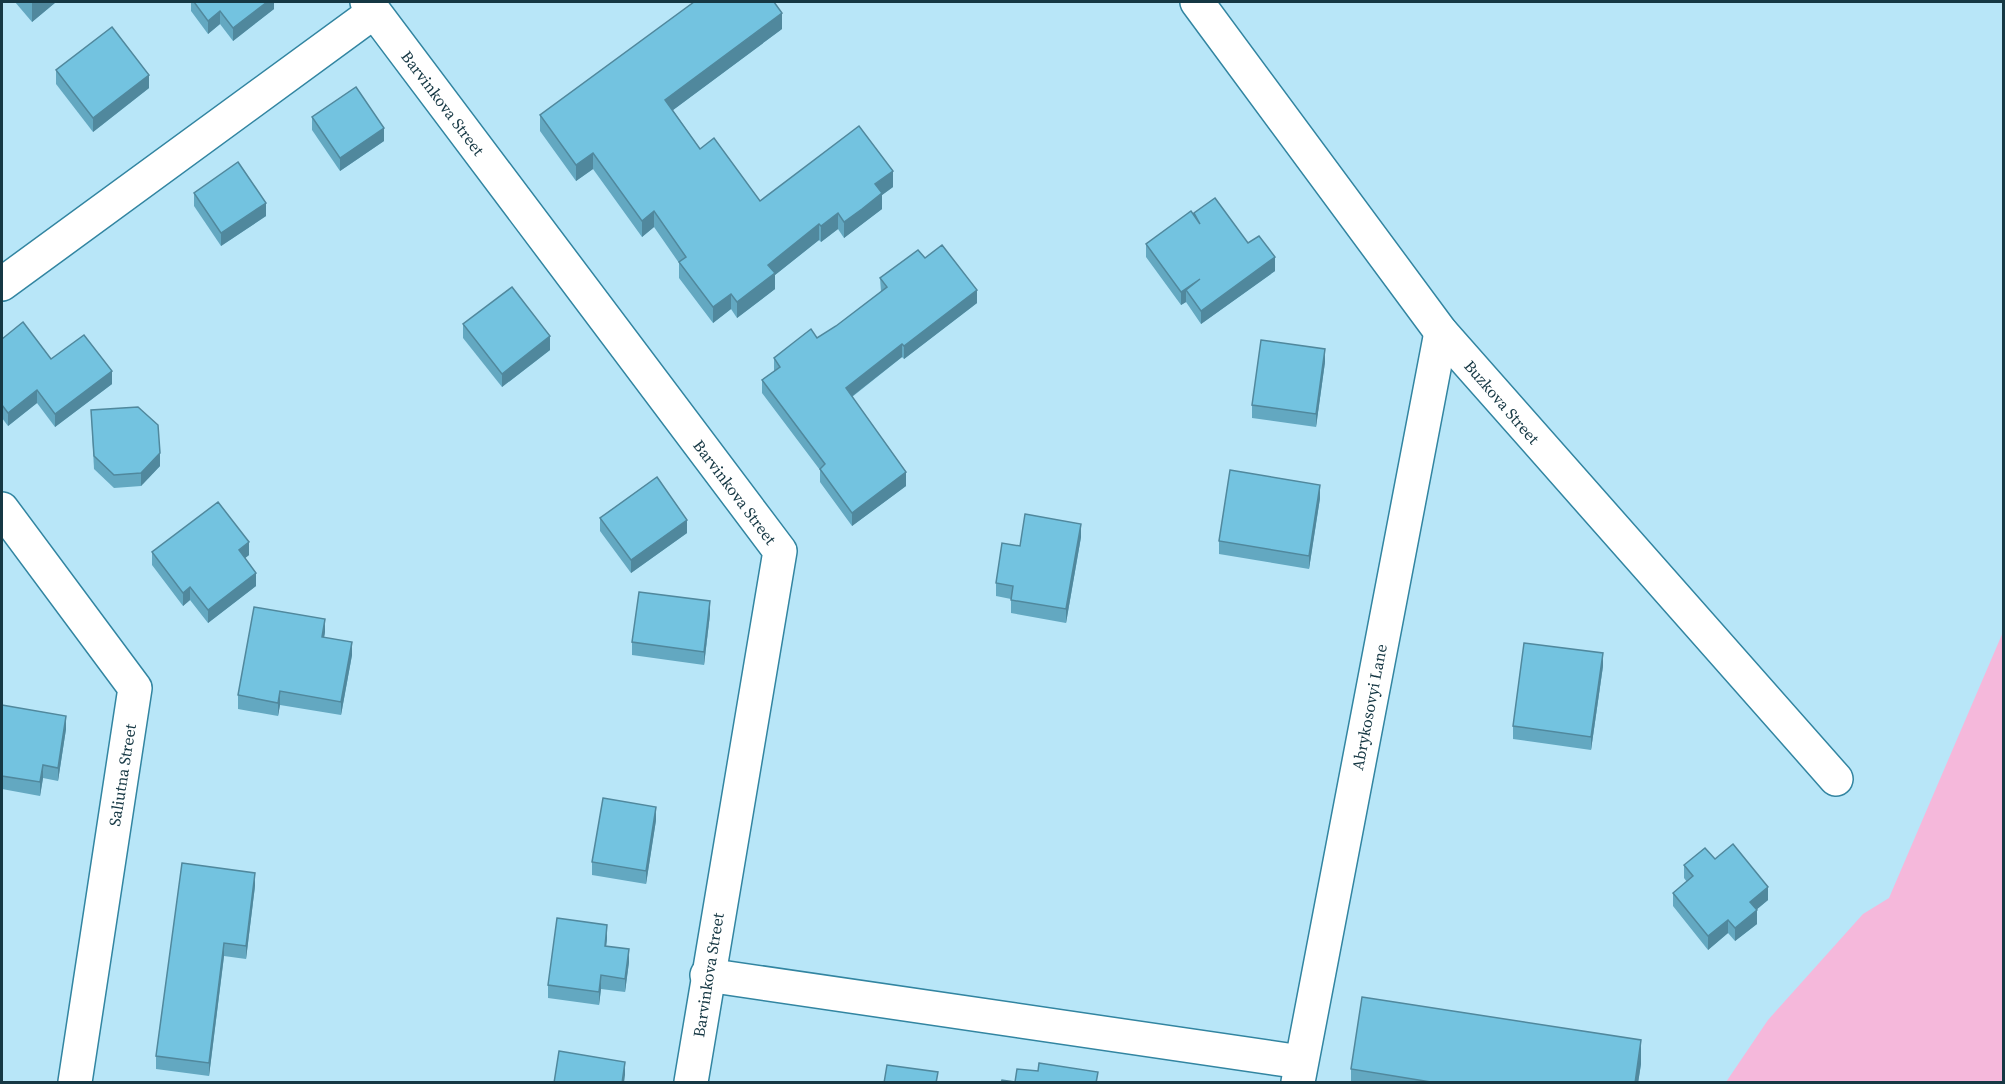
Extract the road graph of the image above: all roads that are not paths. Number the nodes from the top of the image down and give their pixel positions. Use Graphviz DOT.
graph roads {
  1 [pos="1197,2"];
  2 [pos="370,7"];
  3 [pos="2,284"];
  4 [pos="1441,332"];
  5 [pos="2,509"];
  6 [pos="1836,779"];
  7 [pos="707,975"];
  8 [pos="1300,1072"];
  9 [pos="75,1083"];
  10 [pos="690,1083"];
  1 -- 4 [label="street, Buzkova Street"];
  2 -- 3 [label="street"];
  2 -- 7 [label="street, Barvinkova Street"];
  4 -- 6 [label="street, Buzkova Street"];
  4 -- 8 [label="street, Abrykosovyi Lane"];
  5 -- 9 [label="street, Saliutna Street"];
  7 -- 8 [label="street"];
  7 -- 10 [label="street, Barvinkova Street"];
}
